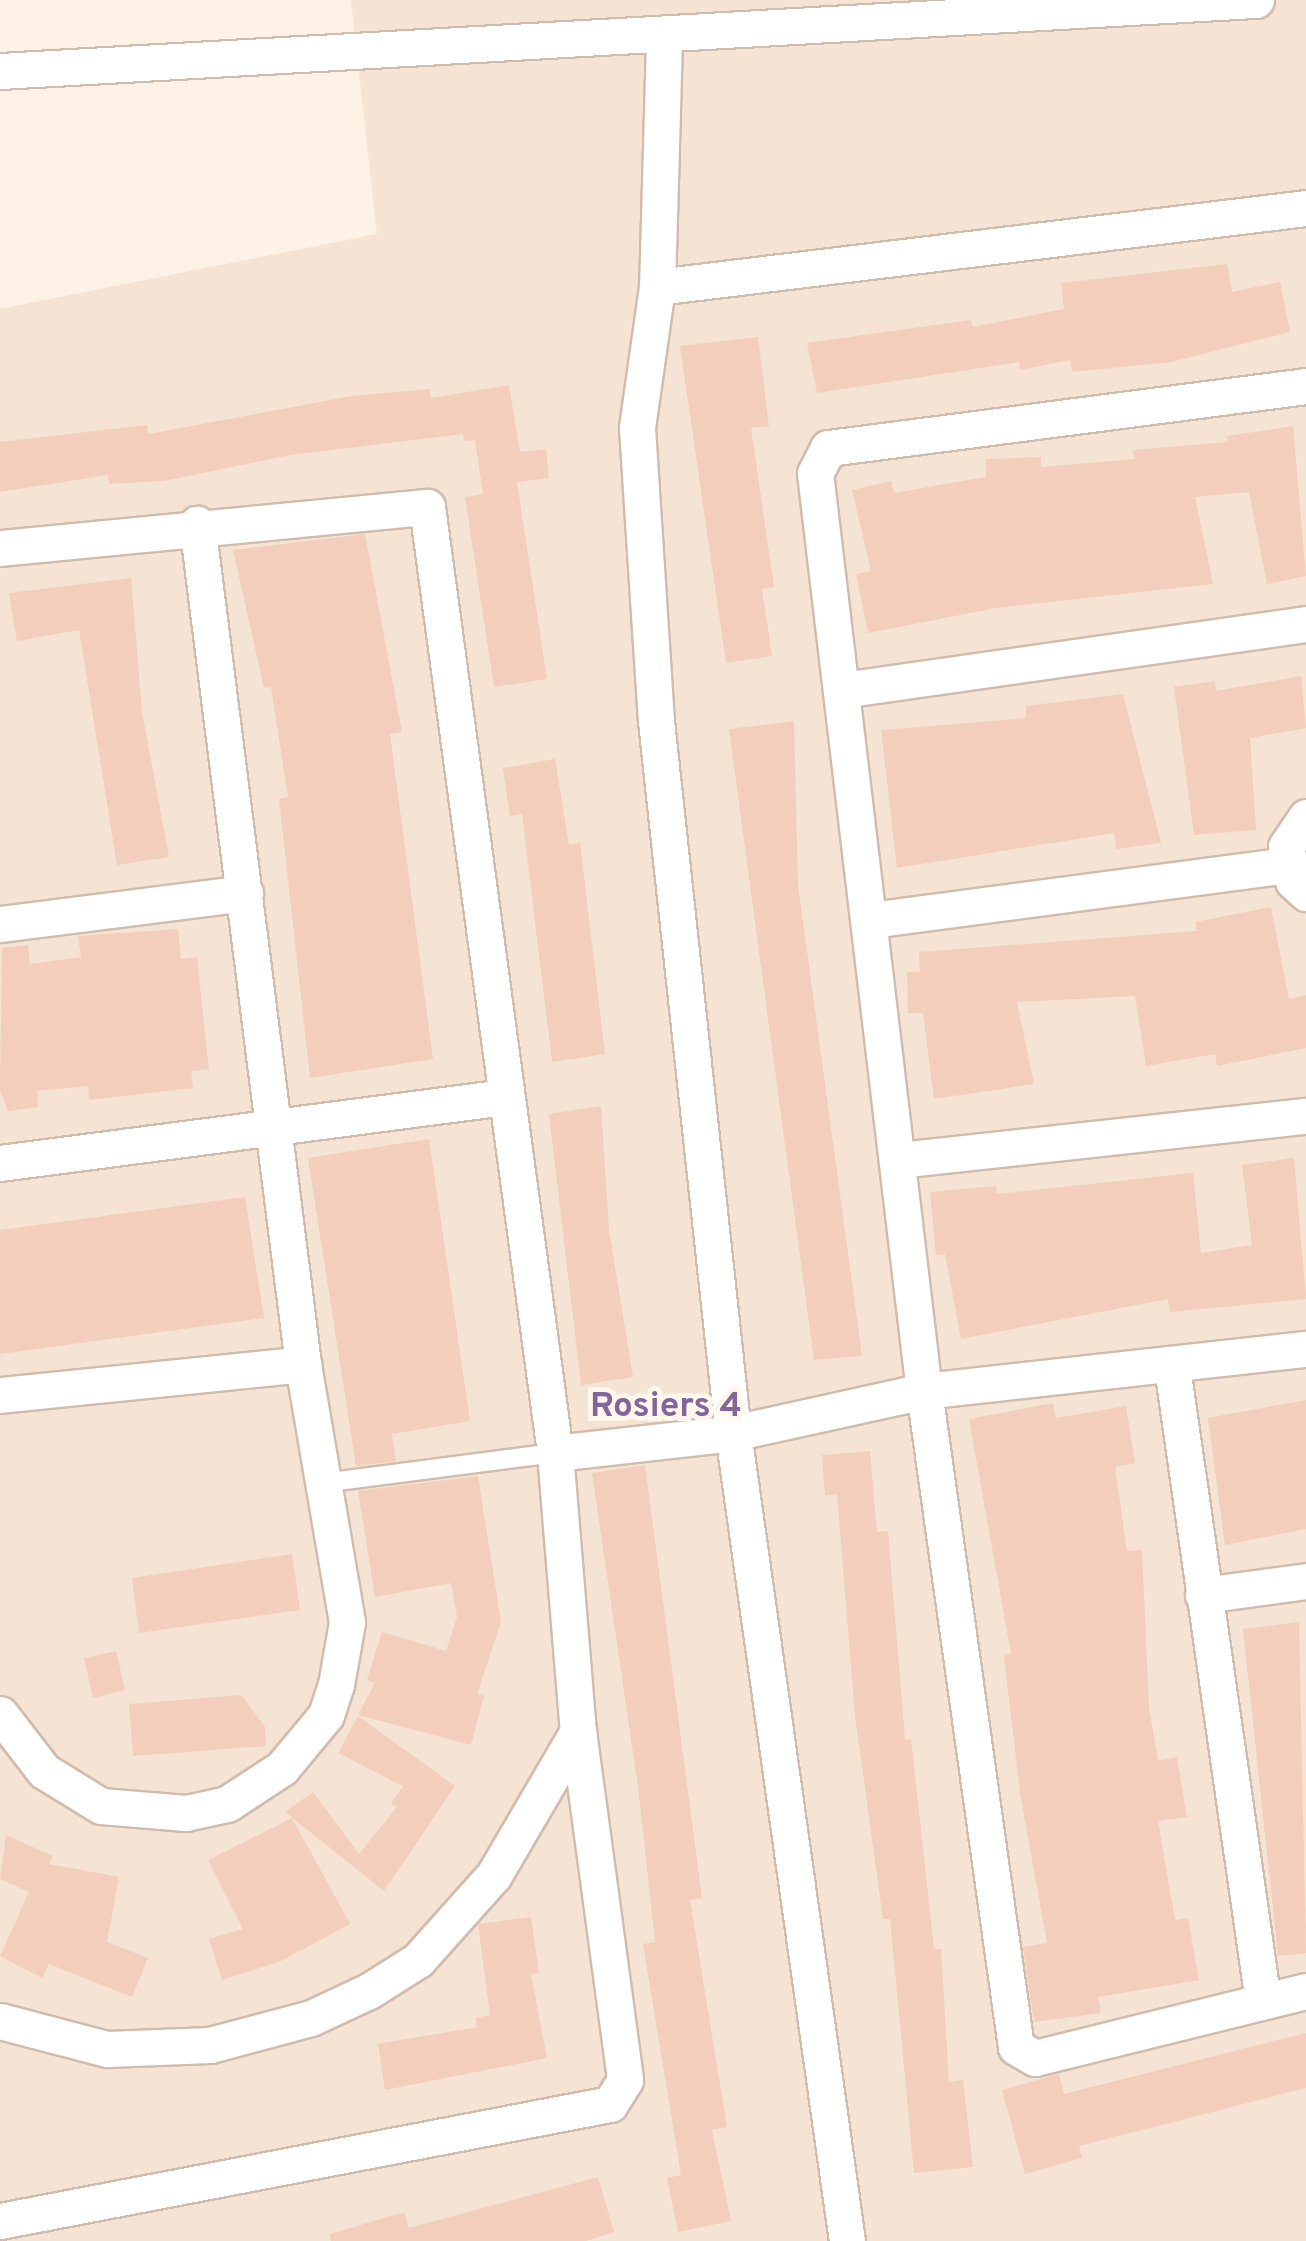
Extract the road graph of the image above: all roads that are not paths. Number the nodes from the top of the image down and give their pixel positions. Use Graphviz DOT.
graph roads {
  1 [pos="1256,0"];
  2 [pos="664,39"];
  3 [pos="0,70"];
  4 [pos="1306,208"];
  5 [pos="657,287"];
  6 [pos="1306,386"];
  7 [pos="196,524"];
  8 [pos="0,548"];
  9 [pos="1306,624"];
  10 [pos="842,690"];
  11 [pos="1306,817"];
  12 [pos="1296,879"];
  13 [pos="245,893"];
  14 [pos="870,920"];
  15 [pos="0,924"];
  16 [pos="505,1096"];
  17 [pos="1306,1116"];
  18 [pos="276,1124"];
  19 [pos="899,1160"];
  20 [pos="0,1163"];
  21 [pos="1306,1349"];
  22 [pos="304,1364"];
  23 [pos="1172,1367"];
  24 [pos="924,1392"];
  25 [pos="0,1395"];
  26 [pos="733,1433"];
  27 [pos="555,1454"];
  28 [pos="323,1483"];
  29 [pos="1306,1581"];
  30 [pos="1202,1595"];
  31 [pos="0,1714"];
  32 [pos="578,1731"];
  33 [pos="1306,1991"];
  34 [pos="1263,2002"];
  35 [pos="0,2021"];
  36 [pos="0,2221"];
  37 [pos="847,2241"];
  1 -- 2 [label="street"];
  2 -- 3 [label="street"];
  2 -- 5 [label="street"];
  4 -- 5 [label="street"];
  5 -- 26 [label="street"];
  6 -- 10 [label="street"];
  7 -- 8 [label="street"];
  7 -- 13 [label="street"];
  7 -- 16 [label="street"];
  9 -- 10 [label="street"];
  10 -- 14 [label="street"];
  11 -- 12 [label="street"];
  12 -- 14 [label="street"];
  13 -- 15 [label="street"];
  13 -- 18 [label="street"];
  14 -- 19 [label="street"];
  16 -- 18 [label="street"];
  16 -- 27 [label="street"];
  17 -- 19 [label="street"];
  18 -- 20 [label="street"];
  18 -- 22 [label="street"];
  19 -- 24 [label="street"];
  21 -- 23 [label="street"];
  22 -- 25 [label="street"];
  22 -- 28 [label="street"];
  23 -- 24 [label="street"];
  23 -- 30 [label="street"];
  24 -- 26 [label="street"];
  24 -- 34 [label="street"];
  26 -- 27 [label="street"];
  26 -- 37 [label="street"];
  27 -- 28 [label="lane"];
  27 -- 32 [label="street"];
  28 -- 31 [label="street"];
  29 -- 30 [label="street"];
  30 -- 34 [label="street"];
  32 -- 35 [label="street"];
  32 -- 36 [label="street"];
  33 -- 34 [label="street"];
}
